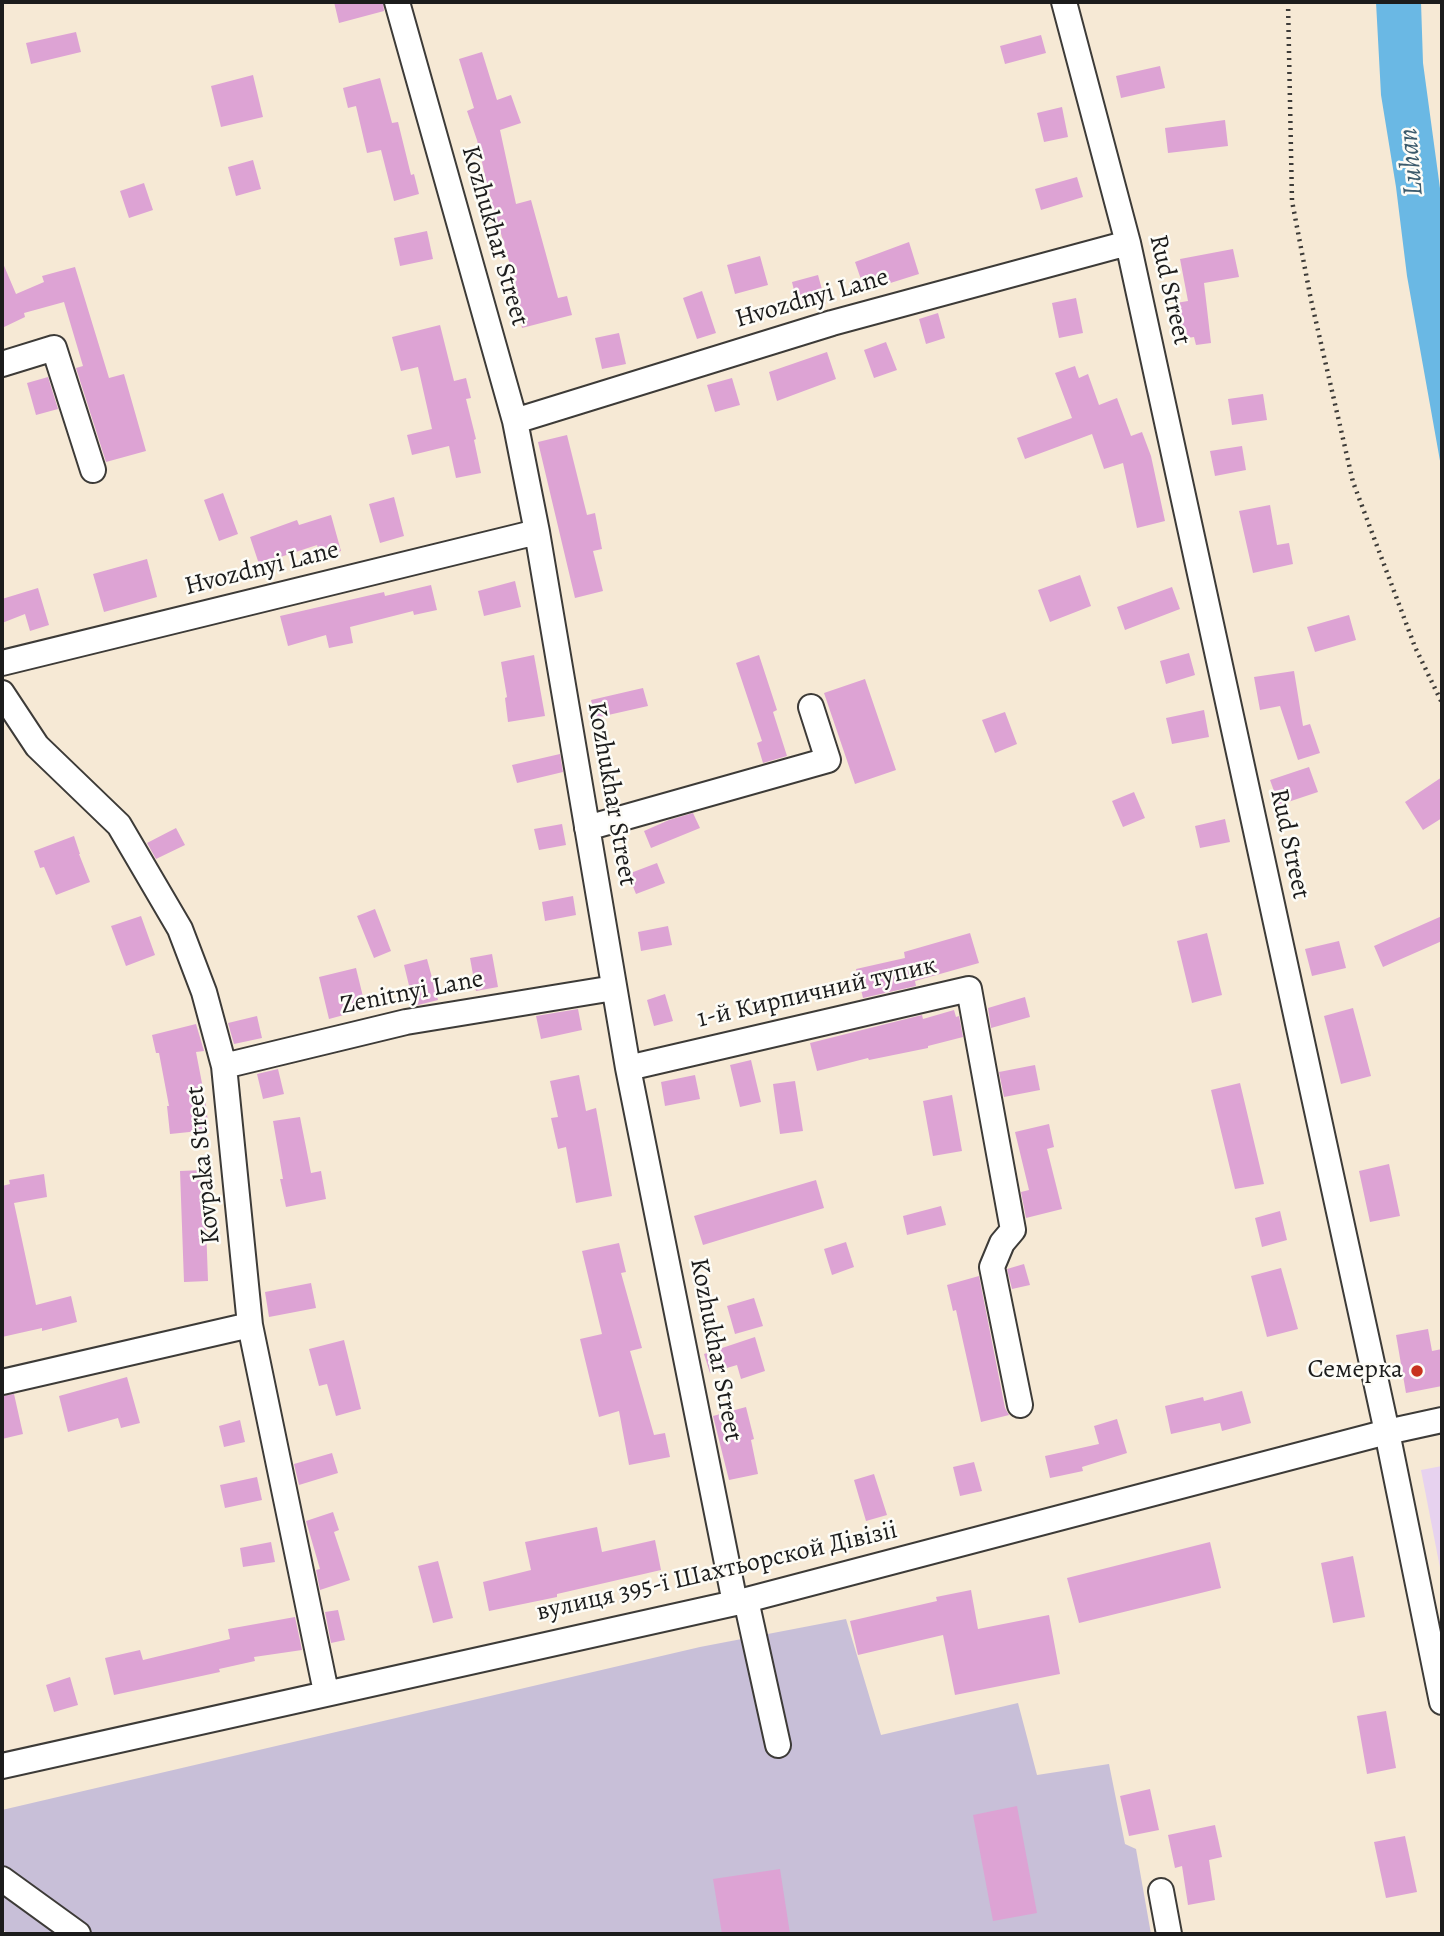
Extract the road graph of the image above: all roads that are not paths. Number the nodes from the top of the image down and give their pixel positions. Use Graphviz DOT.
graph roads {
  1 [pos="397,2"];
  2 [pos="1064,2"];
  3 [pos="1128,243"];
  4 [pos="2,364"];
  5 [pos="515,421"];
  6 [pos="93,470"];
  7 [pos="537,532"];
  8 [pos="2,663"];
  9 [pos="2,693"];
  10 [pos="811,707"];
  11 [pos="587,828"];
  12 [pos="614,988"];
  13 [pos="224,1066"];
  14 [pos="628,1068"];
  15 [pos="250,1325"];
  16 [pos="2,1382"];
  17 [pos="1020,1405"];
  18 [pos="1442,1420"];
  19 [pos="1387,1432"];
  20 [pos="741,1601"];
  21 [pos="326,1692"];
  22 [pos="1442,1702"];
  23 [pos="778,1745"];
  24 [pos="2,1766"];
  25 [pos="2,1879"];
  26 [pos="1161,1891"];
  27 [pos="78,1934"];
  28 [pos="1169,1934"];
  1 -- 5 [label="street, Kozhukhar Street"];
  2 -- 3 [label="street, Rud Street"];
  3 -- 5 [label="street, Hvozdnyi Lane"];
  3 -- 19 [label="street, Rud Street"];
  4 -- 6 [label="street"];
  5 -- 7 [label="street, Kozhukhar Street"];
  7 -- 8 [label="street, Hvozdnyi Lane"];
  7 -- 11 [label="street, Kozhukhar Street"];
  9 -- 13 [label="street, Kovpaka Street"];
  10 -- 11 [label="street"];
  11 -- 12 [label="street, Kozhukhar Street"];
  12 -- 13 [label="street, Zenitnyi Lane"];
  12 -- 14 [label="street, Kozhukhar Street"];
  13 -- 15 [label="street, Kovpaka Street"];
  14 -- 17 [label="street, 1-й Кирпичний тупик"];
  14 -- 20 [label="street, Kozhukhar Street"];
  15 -- 16 [label="street"];
  15 -- 21 [label="street, Kovpaka Street"];
  18 -- 19 [label="street, вулиця 395-ї Шахтьорской Дівізіі"];
  19 -- 20 [label="street, вулиця 395-ї Шахтьорской Дівізіі"];
  19 -- 22 [label="street, Rud Street"];
  20 -- 21 [label="street, вулиця 395-ї Шахтьорской Дівізіі"];
  20 -- 23 [label="street, Kozhukhar Street"];
  21 -- 24 [label="street, вулиця 395-ї Шахтьорской Дівізіі"];
  25 -- 27 [label="street"];
  26 -- 28 [label="street"];
}
